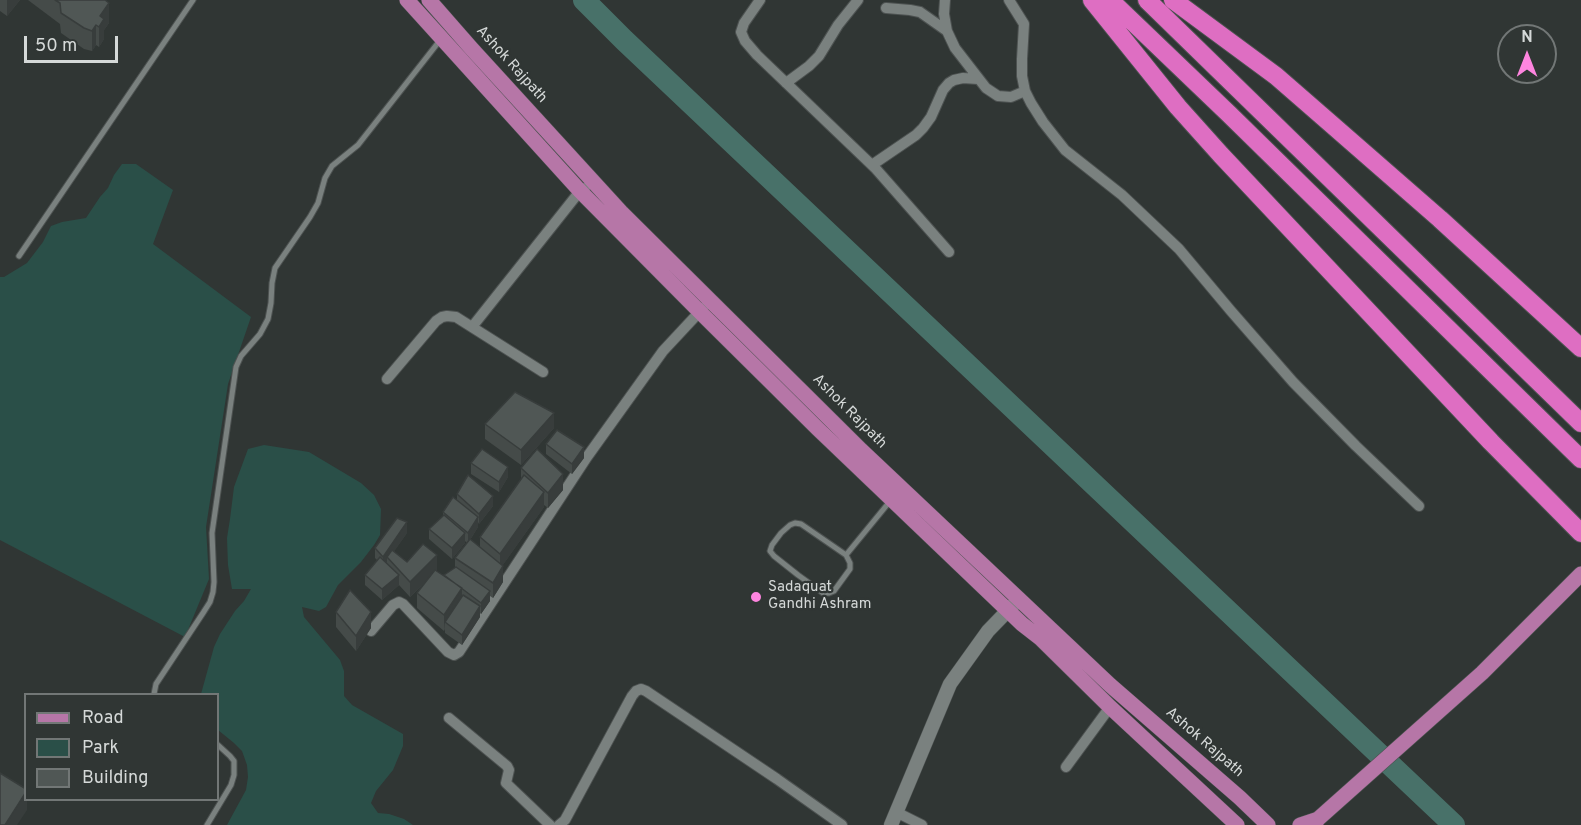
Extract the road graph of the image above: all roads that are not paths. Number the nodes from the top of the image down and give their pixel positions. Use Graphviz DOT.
graph roads {
  1 [pos="193,0"];
  2 [pos="407,0"];
  3 [pos="429,0"];
  4 [pos="760,0"];
  5 [pos="858,0"];
  6 [pos="945,0"];
  7 [pos="1009,0"];
  8 [pos="1092,0"];
  9 [pos="1110,0"];
  10 [pos="1147,0"];
  11 [pos="1173,0"];
  12 [pos="886,8"];
  13 [pos="947,31"];
  14 [pos="442,39"];
  15 [pos="978,79"];
  16 [pos="786,83"];
  17 [pos="1025,91"];
  18 [pos="872,165"];
  19 [pos="594,181"];
  20 [pos="580,191"];
  21 [pos="950,252"];
  22 [pos="19,256"];
  23 [pos="705,306"];
  24 [pos="472,327"];
  25 [pos="1581,348"];
  26 [pos="543,372"];
  27 [pos="387,379"];
  28 [pos="1581,423"];
  29 [pos="1581,459"];
  30 [pos="897,494"];
  31 [pos="1419,506"];
  32 [pos="1581,533"];
  33 [pos="846,555"];
  34 [pos="1581,574"];
  35 [pos="1014,605"];
  36 [pos="371,631"];
  37 [pos="154,693"];
  38 [pos="1110,707"];
  39 [pos="449,718"];
  40 [pos="219,746"];
  41 [pos="1066,767"];
  42 [pos="896,812"];
  43 [pos="1316,822"];
  44 [pos="207,825"];
  45 [pos="550,825"];
  46 [pos="559,825"];
  47 [pos="842,825"];
  48 [pos="891,825"];
  49 [pos="922,825"];
  50 [pos="1237,825"];
  51 [pos="1268,825"];
  52 [pos="1300,825"];
  1 -- 22 [label="lane"];
  2 -- 14 [label="main road, Ashok Rajpath"];
  3 -- 19 [label="main road, Ashok Rajpath"];
  4 -- 16 [label="street"];
  5 -- 16 [label="street"];
  6 -- 13 [label="street"];
  7 -- 17 [label="street"];
  8 -- 32 [label="highway"];
  9 -- 29 [label="highway"];
  10 -- 28 [label="highway"];
  11 -- 25 [label="highway"];
  12 -- 13 [label="street"];
  13 -- 15 [label="street"];
  14 -- 20 [label="main road, Ashok Rajpath"];
  14 -- 37 [label="lane"];
  15 -- 17 [label="street"];
  15 -- 18 [label="street"];
  16 -- 18 [label="street"];
  17 -- 31 [label="street"];
  18 -- 21 [label="street"];
  19 -- 20 [label="street"];
  19 -- 23 [label="main road, Ashok Rajpath"];
  20 -- 23 [label="main road, Ashok Rajpath"];
  20 -- 24 [label="street"];
  23 -- 30 [label="main road, Ashok Rajpath"];
  23 -- 36 [label="street"];
  24 -- 26 [label="street"];
  24 -- 27 [label="street"];
  30 -- 33 [label="lane"];
  30 -- 35 [label="main road, Ashok Rajpath"];
  33 -- 33 [label="lane"];
  34 -- 43 [label="main road"];
  35 -- 38 [label="main road, Ashok Rajpath"];
  35 -- 42 [label="street"];
  35 -- 51 [label="main road, Ashok Rajpath"];
  38 -- 41 [label="street"];
  38 -- 50 [label="main road, Ashok Rajpath"];
  39 -- 45 [label="street"];
  40 -- 44 [label="lane"];
  42 -- 48 [label="street"];
  42 -- 49 [label="street"];
  43 -- 52 [label="main road"];
  46 -- 47 [label="street"];
}
